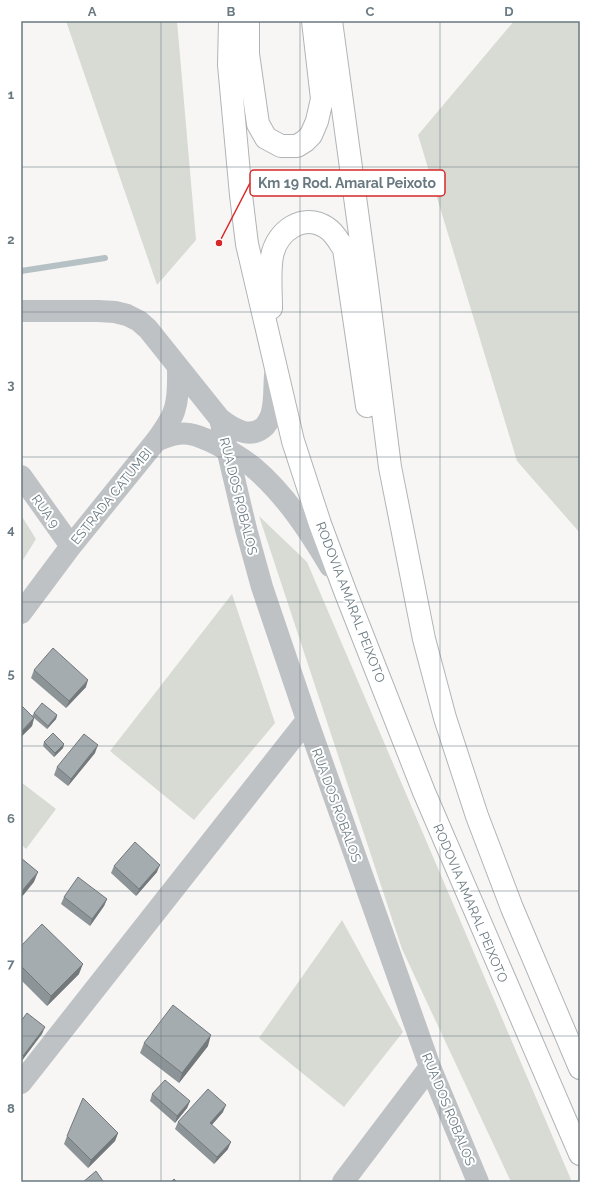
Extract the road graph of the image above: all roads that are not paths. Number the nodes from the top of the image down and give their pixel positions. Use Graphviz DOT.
graph roads {
  1 [pos="230,21"];
  2 [pos="248,21"];
  3 [pos="313,21"];
  4 [pos="331,21"];
  5 [pos="21,311"];
  6 [pos="275,362"];
  7 [pos="178,367"];
  8 [pos="220,419"];
  9 [pos="156,441"];
  10 [pos="227,450"];
  11 [pos="21,476"];
  12 [pos="71,546"];
  13 [pos="405,546"];
  14 [pos="345,591"];
  15 [pos="21,612"];
  16 [pos="307,720"];
  17 [pos="430,1067"];
  18 [pos="580,1068"];
  19 [pos="21,1083"];
  20 [pos="580,1154"];
  21 [pos="343,1182"];
  22 [pos="478,1182"];
  1 -- 6 [label="highway, RODOVIA AMARAL PEIXOTO"];
  2 -- 3 [label="highway"];
  4 -- 13 [label="highway"];
  5 -- 7 [label="street"];
  6 -- 8 [label="street"];
  6 -- 13 [label="highway"];
  6 -- 14 [label="highway, RODOVIA AMARAL PEIXOTO"];
  7 -- 8 [label="street"];
  7 -- 9 [label="street"];
  8 -- 10 [label="street, RUA DOS ROBALOS"];
  9 -- 10 [label="street, ESTRADA CATUMBI"];
  9 -- 12 [label="street, ESTRADA CATUMBI"];
  10 -- 14 [label="street, ESTRADA CATUMBI"];
  10 -- 16 [label="street, RUA DOS ROBALOS"];
  11 -- 12 [label="street, RUA 9"];
  12 -- 15 [label="street, ESTRADA CATUMBI"];
  13 -- 18 [label="highway"];
  14 -- 20 [label="highway, RODOVIA AMARAL PEIXOTO"];
  16 -- 17 [label="street, RUA DOS ROBALOS"];
  16 -- 19 [label="street"];
  17 -- 21 [label="street"];
  17 -- 22 [label="street, RUA DOS ROBALOS"];
}
